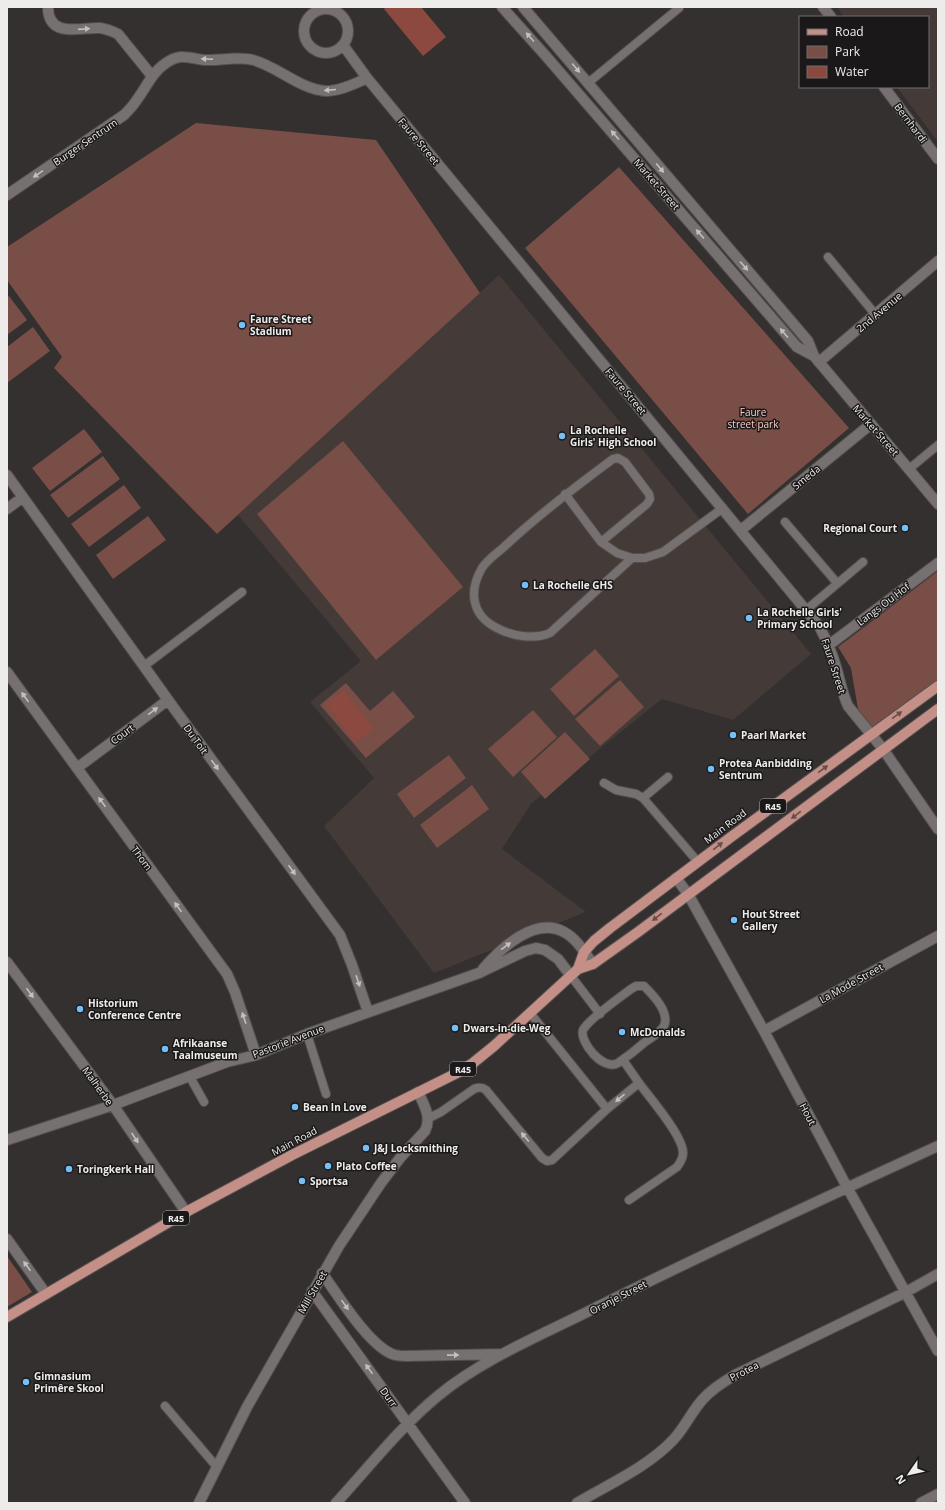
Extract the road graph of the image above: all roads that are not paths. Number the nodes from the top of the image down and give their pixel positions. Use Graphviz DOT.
graph roads {
  1 [pos="48,7"];
  2 [pos="502,7"];
  3 [pos="523,7"];
  4 [pos="823,7"];
  5 [pos="679,8"];
  6 [pos="830,16"];
  7 [pos="344,45"];
  8 [pos="152,76"];
  9 [pos="367,78"];
  10 [pos="588,83"];
  11 [pos="885,88"];
  12 [pos="938,159"];
  13 [pos="7,195"];
  14 [pos="828,257"];
  15 [pos="938,261"];
  16 [pos="875,314"];
  17 [pos="817,359"];
  18 [pos="871,424"];
  19 [pos="938,445"];
  20 [pos="909,469"];
  21 [pos="7,475"];
  22 [pos="565,494"];
  23 [pos="23,497"];
  24 [pos="938,504"];
  25 [pos="723,508"];
  26 [pos="7,510"];
  27 [pos="785,522"];
  28 [pos="741,530"];
  29 [pos="601,542"];
  30 [pos="632,558"];
  31 [pos="862,562"];
  32 [pos="938,563"];
  33 [pos="837,583"];
  34 [pos="242,592"];
  35 [pos="806,610"];
  36 [pos="829,645"];
  37 [pos="144,666"];
  38 [pos="7,672"];
  39 [pos="938,686"];
  40 [pos="168,700"];
  41 [pos="938,709"];
  42 [pos="872,734"];
  43 [pos="883,749"];
  44 [pos="77,768"];
  45 [pos="668,777"];
  46 [pos="604,783"];
  47 [pos="643,798"];
  48 [pos="938,829"];
  49 [pos="698,862"];
  50 [pos="676,878"];
  51 [pos="688,894"];
  52 [pos="938,936"];
  53 [pos="584,952"];
  54 [pos="7,962"];
  55 [pos="593,964"];
  56 [pos="478,973"];
  57 [pos="575,973"];
  58 [pos="368,1012"];
  59 [pos="530,1013"];
  60 [pos="600,1014"];
  61 [pos="764,1031"];
  62 [pos="307,1034"];
  63 [pos="256,1055"];
  64 [pos="623,1060"];
  65 [pos="190,1077"];
  66 [pos="639,1083"];
  67 [pos="418,1092"];
  68 [pos="326,1094"];
  69 [pos="204,1102"];
  70 [pos="113,1105"];
  71 [pos="607,1109"];
  72 [pos="429,1118"];
  73 [pos="7,1140"];
  74 [pos="938,1146"];
  75 [pos="847,1187"];
  76 [pos="629,1200"];
  77 [pos="186,1212"];
  78 [pos="7,1239"];
  79 [pos="322,1273"];
  80 [pos="938,1274"];
  81 [pos="312,1291"];
  82 [pos="906,1292"];
  83 [pos="46,1294"];
  84 [pos="7,1318"];
  85 [pos="938,1351"];
  86 [pos="503,1354"];
  87 [pos="165,1406"];
  88 [pos="408,1424"];
  89 [pos="216,1466"];
  90 [pos="938,1494"];
  91 [pos="199,1503"];
  92 [pos="336,1503"];
  93 [pos="465,1503"];
  94 [pos="577,1503"];
  95 [pos="921,1503"];
  1 -- 8 [label="street, one-way"];
  17 -- 2 [label="street, Market Street, one-way"];
  3 -- 10 [label="street, Market Street, one-way"];
  4 -- 6 [label="street"];
  5 -- 10 [label="lane"];
  7 -- 7 [label="street"];
  7 -- 9 [label="street, Faure Street"];
  9 -- 8 [label="street, Burger Sentrum, one-way"];
  8 -- 13 [label="street, Burger Sentrum, one-way"];
  9 -- 25 [label="street, Faure Street"];
  10 -- 17 [label="street, Market Street, one-way"];
  11 -- 12 [label="street, Bernhardi"];
  14 -- 16 [label="lane"];
  15 -- 16 [label="street, 2nd Avenue"];
  16 -- 17 [label="street, 2nd Avenue"];
  17 -- 18 [label="street, Market Street"];
  18 -- 20 [label="street, Market Street"];
  18 -- 28 [label="street, Smeda"];
  19 -- 20 [label="lane"];
  20 -- 24 [label="street, Market Street"];
  21 -- 23 [label="street, Du Toit"];
  22 -- 29 [label="lane"];
  22 -- 29 [label="lane"];
  22 -- 30 [label="lane"];
  23 -- 26 [label="street"];
  23 -- 37 [label="street, Du Toit"];
  25 -- 28 [label="street, Faure Street"];
  25 -- 30 [label="lane"];
  27 -- 33 [label="lane"];
  28 -- 35 [label="street, Faure Street"];
  29 -- 30 [label="lane"];
  31 -- 33 [label="lane"];
  32 -- 36 [label="street, Langs Ou Hof"];
  33 -- 35 [label="lane"];
  34 -- 37 [label="lane"];
  35 -- 36 [label="street, Faure Street"];
  36 -- 42 [label="street, Faure Street"];
  37 -- 40 [label="street, Du Toit"];
  44 -- 38 [label="street, Thom, one-way"];
  42 -- 39 [label="main road, Main Road / R45, one-way"];
  44 -- 40 [label="street, Court, one-way"];
  40 -- 58 [label="street, Du Toit, one-way"];
  41 -- 43 [label="main road, Main Road / R45"];
  42 -- 43 [label="street, Faure Street"];
  49 -- 42 [label="main road, Main Road / R45, one-way"];
  43 -- 48 [label="street, Faure Street"];
  43 -- 51 [label="main road, Main Road / R45, one-way"];
  63 -- 44 [label="street, Thom, one-way"];
  45 -- 47 [label="lane"];
  46 -- 47 [label="lane"];
  47 -- 49 [label="lane"];
  49 -- 50 [label="main road, Main Road / R45"];
  50 -- 51 [label="street, Hout"];
  50 -- 53 [label="main road, Main Road / R45"];
  51 -- 55 [label="main road, Main Road / R45, one-way"];
  51 -- 61 [label="street, Hout"];
  52 -- 61 [label="street, La Mode Street"];
  53 -- 55 [label="street, Pastorie Avenue"];
  56 -- 53 [label="street, Pastorie Avenue, one-way"];
  53 -- 57 [label="main road, Main Road / R45"];
  54 -- 70 [label="street, Malherbe, one-way"];
  55 -- 57 [label="main road, Main Road / R45"];
  56 -- 57 [label="street, Pastorie Avenue"];
  56 -- 58 [label="street, Pastorie Avenue"];
  57 -- 59 [label="main road, Main Road / R45"];
  57 -- 60 [label="lane"];
  58 -- 62 [label="street, Pastorie Avenue"];
  59 -- 67 [label="main road, Main Road / R45"];
  59 -- 71 [label="lane"];
  60 -- 64 [label="lane"];
  60 -- 64 [label="lane"];
  61 -- 75 [label="street, Hout"];
  62 -- 63 [label="street, Pastorie Avenue"];
  62 -- 68 [label="lane"];
  63 -- 65 [label="street, Pastorie Avenue"];
  64 -- 66 [label="lane"];
  65 -- 69 [label="lane"];
  65 -- 70 [label="street, Pastorie Avenue"];
  66 -- 71 [label="lane, one-way"];
  66 -- 76 [label="lane"];
  67 -- 72 [label="street"];
  67 -- 77 [label="main road, Main Road / R45"];
  70 -- 73 [label="street, Pastorie Avenue"];
  70 -- 77 [label="street, Malherbe, one-way"];
  71 -- 72 [label="lane, one-way"];
  72 -- 79 [label="street, Mill Street"];
  74 -- 75 [label="street, Oranje Street"];
  75 -- 82 [label="street, Hout"];
  75 -- 86 [label="street, Oranje Street"];
  77 -- 83 [label="main road, Main Road / R45"];
  83 -- 78 [label="street, one-way"];
  79 -- 81 [label="street, Mill Street"];
  79 -- 86 [label="street, one-way"];
  80 -- 82 [label="street, Protea"];
  88 -- 81 [label="street, Durr, one-way"];
  81 -- 89 [label="street, Mill Street"];
  82 -- 85 [label="street, Hout"];
  82 -- 94 [label="street, Protea"];
  83 -- 84 [label="main road, Main Road / R45"];
  86 -- 88 [label="street, Oranje Street"];
  87 -- 89 [label="lane"];
  88 -- 92 [label="street, Oranje Street"];
  88 -- 93 [label="street, Durr"];
  89 -- 91 [label="street, Mill Street"];
  90 -- 95 [label="street"];
}
